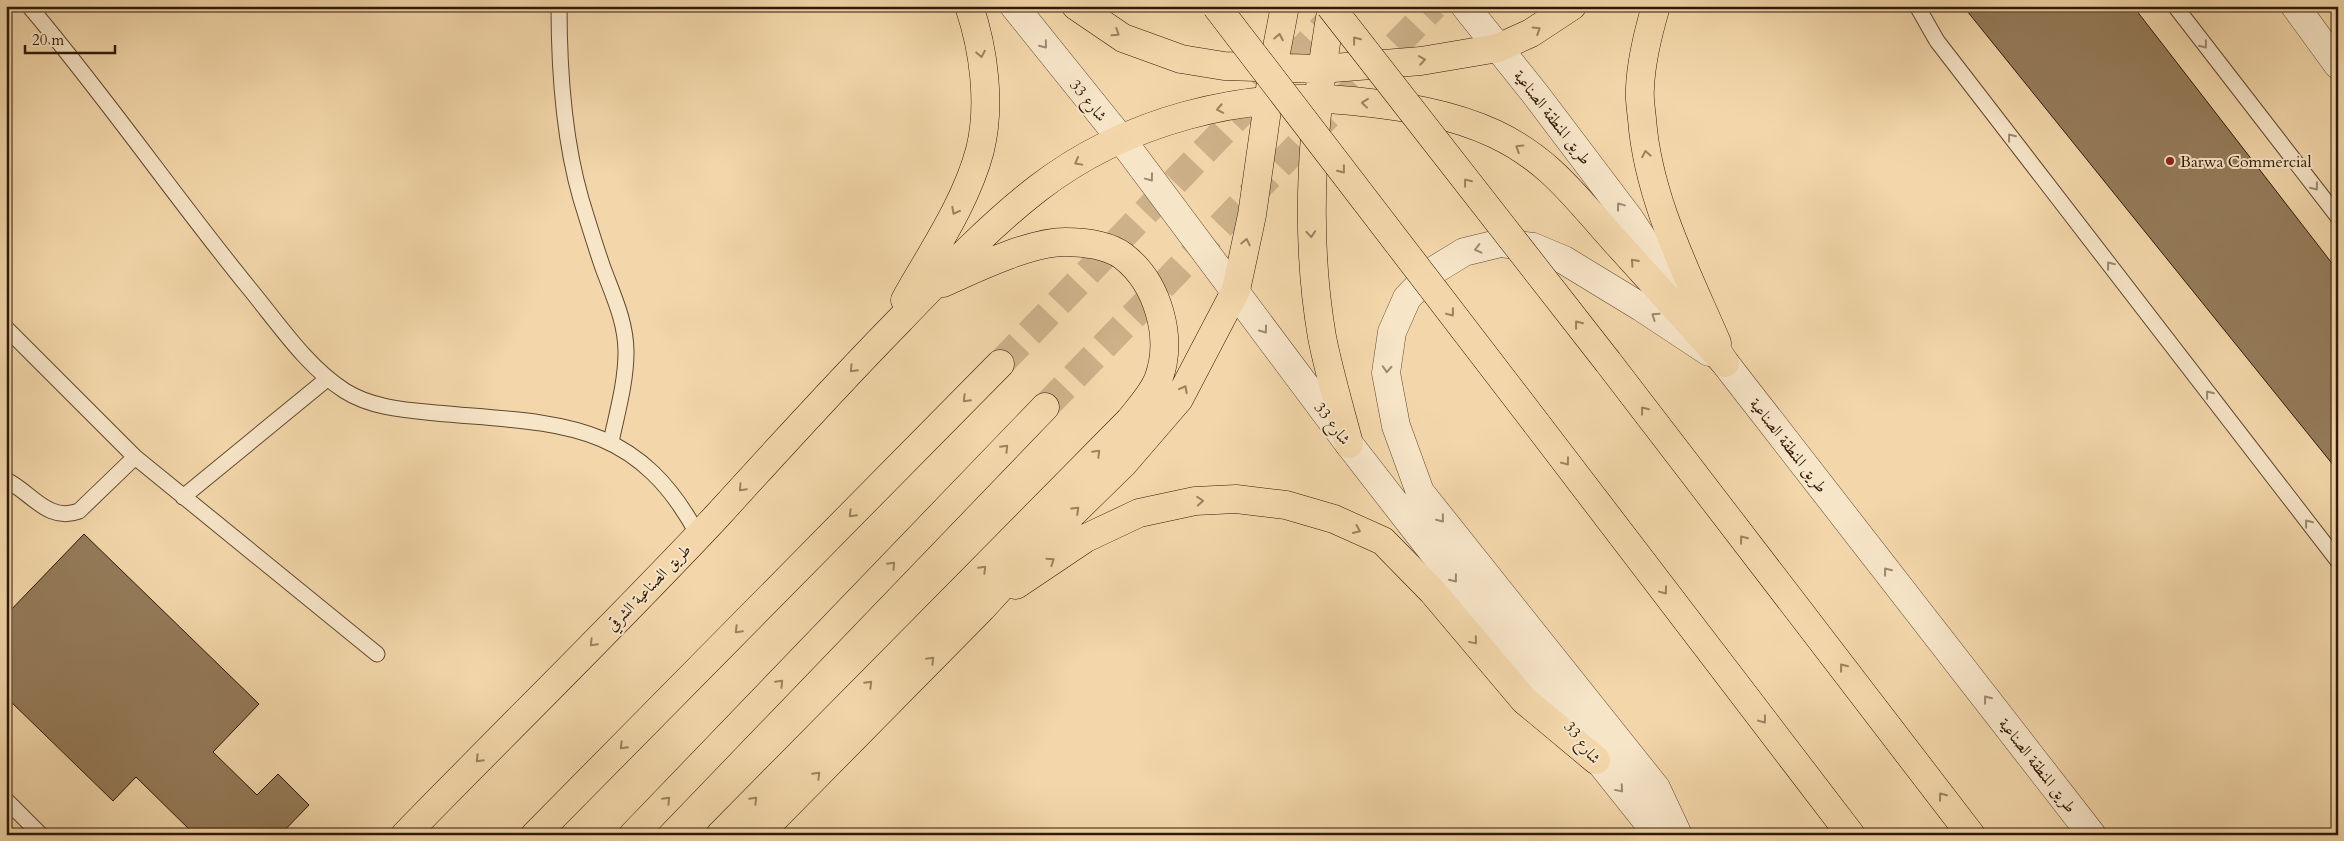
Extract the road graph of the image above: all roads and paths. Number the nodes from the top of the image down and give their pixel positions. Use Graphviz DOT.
graph roads {
  1 [pos="29,6"];
  2 [pos="559,6"];
  3 [pos="969,6"];
  4 [pos="1014,6"];
  5 [pos="1076,6"];
  6 [pos="1216,6"];
  7 [pos="1285,6"];
  8 [pos="1331,6"];
  9 [pos="1465,6"];
  10 [pos="1572,6"];
  11 [pos="1656,6"];
  12 [pos="1917,6"];
  13 [pos="2175,6"];
  14 [pos="2295,6"];
  15 [pos="1498,48"];
  16 [pos="2338,65"];
  17 [pos="1273,68"];
  18 [pos="1321,69"];
  19 [pos="1319,98"];
  20 [pos="1268,99"];
  21 [pos="1121,139"];
  22 [pos="2338,217"];
  23 [pos="1236,290"];
  24 [pos="928,291"];
  25 [pos="6,328"];
  26 [pos="886,334"];
  27 [pos="1725,363"];
  28 [pos="1000,364"];
  29 [pos="328,379"];
  30 [pos="1045,407"];
  31 [pos="612,442"];
  32 [pos="1349,444"];
  33 [pos="135,457"];
  34 [pos="6,480"];
  35 [pos="183,497"];
  36 [pos="698,535"];
  37 [pos="2338,561"];
  38 [pos="982,608"];
  39 [pos="377,654"];
  40 [pos="1596,760"];
  41 [pos="6,800"];
  42 [pos="41,835"];
  43 [pos="405,835"];
  44 [pos="535,835"];
  45 [pos="633,835"];
  46 [pos="720,835"];
  47 [pos="758,835"];
  48 [pos="1658,835"];
  49 [pos="1678,835"];
  50 [pos="1851,835"];
  51 [pos="1972,835"];
  52 [pos="2092,835"];
  1 -- 29 [label="lane"];
  2 -- 31 [label="lane"];
  3 -- 26 [label="main road, one-way"];
  4 -- 21 [label="street, شارع 33, one-way"];
  5 -- 17 [label="main road, one-way"];
  6 -- 50 [label="main road, one-way, bridge"];
  17 -- 7 [label="main road, one-way"];
  8 -- 18 [label="main road"];
  51 -- 8 [label="main road, one-way, bridge"];
  9 -- 15 [label="street"];
  15 -- 10 [label="main road, one-way"];
  27 -- 11 [label="main road, one-way"];
  37 -- 12 [label="lane, one-way"];
  13 -- 22 [label="lane, one-way"];
  14 -- 16 [label="street"];
  18 -- 15 [label="main road, one-way"];
  27 -- 15 [label="street, طريق المنطقة الصناعية, one-way"];
  17 -- 18 [label="main road"];
  17 -- 20 [label="main road"];
  18 -- 19 [label="main road"];
  19 -- 20 [label="main road"];
  27 -- 19 [label="main road, one-way"];
  19 -- 32 [label="main road, one-way"];
  20 -- 21 [label="main road, one-way"];
  23 -- 20 [label="main road, one-way"];
  21 -- 23 [label="street, شارع 33, one-way"];
  21 -- 24 [label="main road, one-way"];
  23 -- 32 [label="street, شارع 33, one-way"];
  38 -- 23 [label="main road, one-way"];
  24 -- 26 [label="main road"];
  46 -- 24 [label="main road, one-way"];
  25 -- 33 [label="lane"];
  26 -- 36 [label="main road, طريق الصناعية الشرقي, one-way"];
  27 -- 49 [label="street, one-way"];
  52 -- 27 [label="street, طريق المنطقة الصناعية, one-way"];
  28 -- 44 [label="main road, one-way"];
  29 -- 31 [label="lane"];
  29 -- 35 [label="lane"];
  45 -- 30 [label="main road, one-way"];
  31 -- 36 [label="lane"];
  32 -- 40 [label="street, شارع 33, one-way"];
  33 -- 34 [label="lane"];
  33 -- 35 [label="lane"];
  35 -- 39 [label="lane"];
  36 -- 43 [label="main road, طريق الصناعية الشرقي, one-way"];
  38 -- 40 [label="main road, one-way"];
  47 -- 38 [label="main road, one-way"];
  40 -- 48 [label="street, شارع 33, one-way"];
  41 -- 42 [label="lane"];
}
